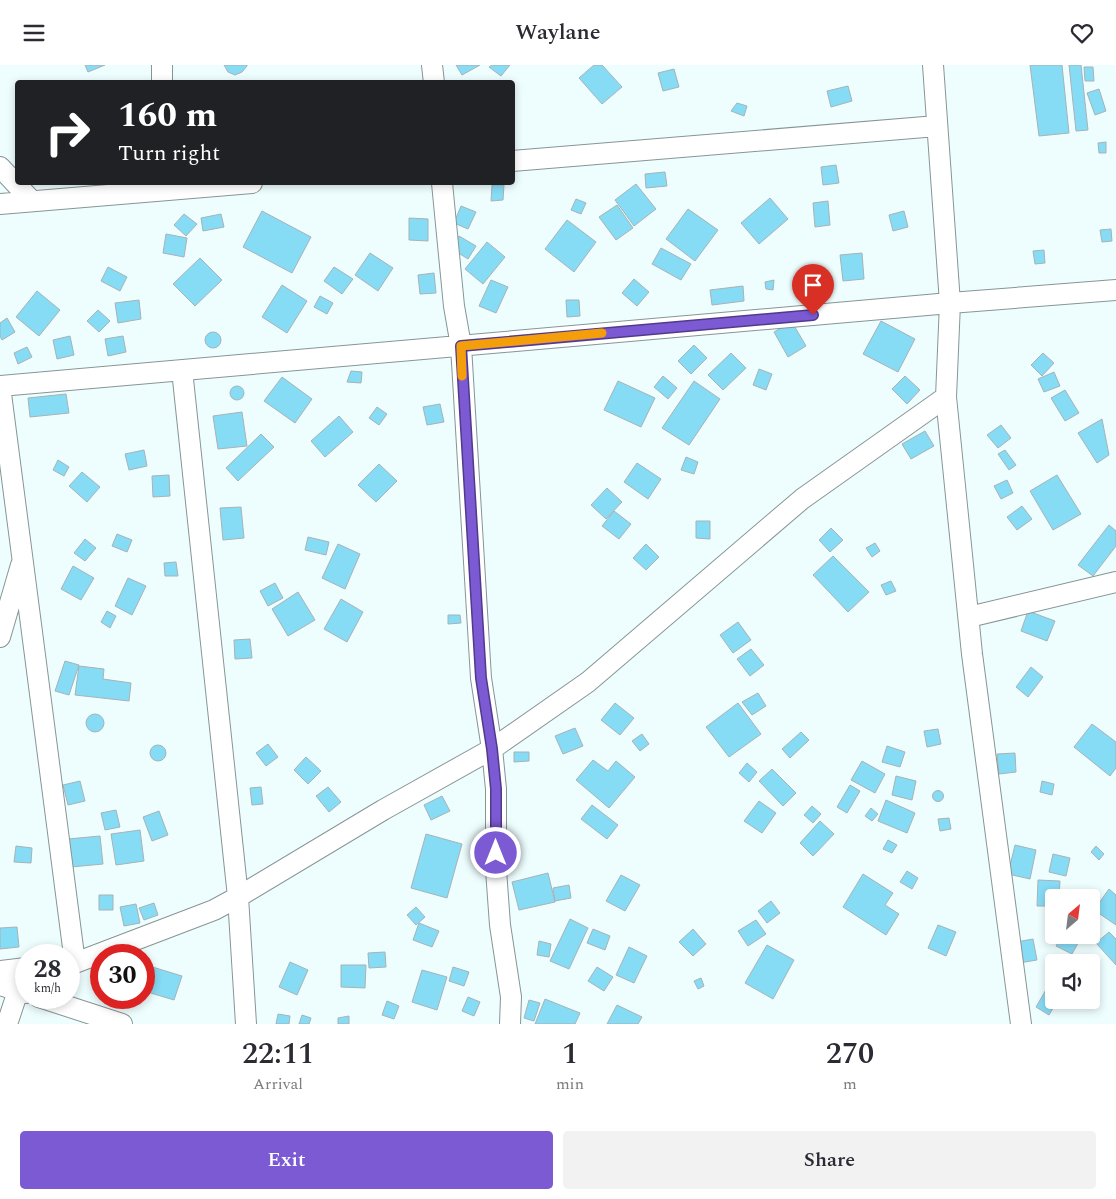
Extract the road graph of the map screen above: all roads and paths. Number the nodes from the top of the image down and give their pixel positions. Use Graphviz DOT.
graph roads {
  1 [pos="162,65"];
  2 [pos="432,65"];
  3 [pos="933,65"];
  4 [pos="162,80"];
  5 [pos="434,80"];
  6 [pos="937,125"];
  7 [pos="515,161"];
  8 [pos="0,167"];
  9 [pos="15,183"];
  10 [pos="17,185"];
  11 [pos="193,185"];
  12 [pos="442,185"];
  13 [pos="164,186"];
  14 [pos="32,201"];
  15 [pos="0,204"];
  16 [pos="1116,290"];
  17 [pos="950,303"];
  18 [pos="461,346"];
  19 [pos="182,370"];
  20 [pos="0,386"];
  21 [pos="946,397"];
  22 [pos="23,555"];
  23 [pos="1116,582"];
  24 [pos="969,617"];
  25 [pos="0,637"];
  26 [pos="492,749"];
  27 [pos="238,897"];
  28 [pos="70,944"];
  29 [pos="80,961"];
  30 [pos="15,969"];
  31 [pos="0,971"];
  32 [pos="15,990"];
  33 [pos="76,1009"];
  34 [pos="7,1024"];
  35 [pos="122,1024"];
  36 [pos="246,1024"];
  37 [pos="510,1024"];
  38 [pos="1021,1024"];
  1 -- 4 [label="street"];
  2 -- 5 [label="street"];
  3 -- 6 [label="street"];
  6 -- 7 [label="street"];
  6 -- 17 [label="street"];
  8 -- 9 [label="street"];
  10 -- 14 [label="street"];
  11 -- 13 [label="street"];
  12 -- 18 [label="street"];
  13 -- 14 [label="street"];
  14 -- 15 [label="street"];
  16 -- 17 [label="street"];
  17 -- 18 [label="street"];
  17 -- 21 [label="street"];
  18 -- 19 [label="street"];
  18 -- 26 [label="street"];
  19 -- 20 [label="street"];
  19 -- 27 [label="street"];
  20 -- 22 [label="street"];
  21 -- 24 [label="street"];
  21 -- 26 [label="street"];
  22 -- 25 [label="street"];
  22 -- 28 [label="street"];
  23 -- 24 [label="street"];
  24 -- 38 [label="street"];
  26 -- 27 [label="street"];
  26 -- 37 [label="street"];
  27 -- 29 [label="street"];
  27 -- 36 [label="street"];
  30 -- 31 [label="street"];
  32 -- 34 [label="street"];
  33 -- 35 [label="street"];
}
